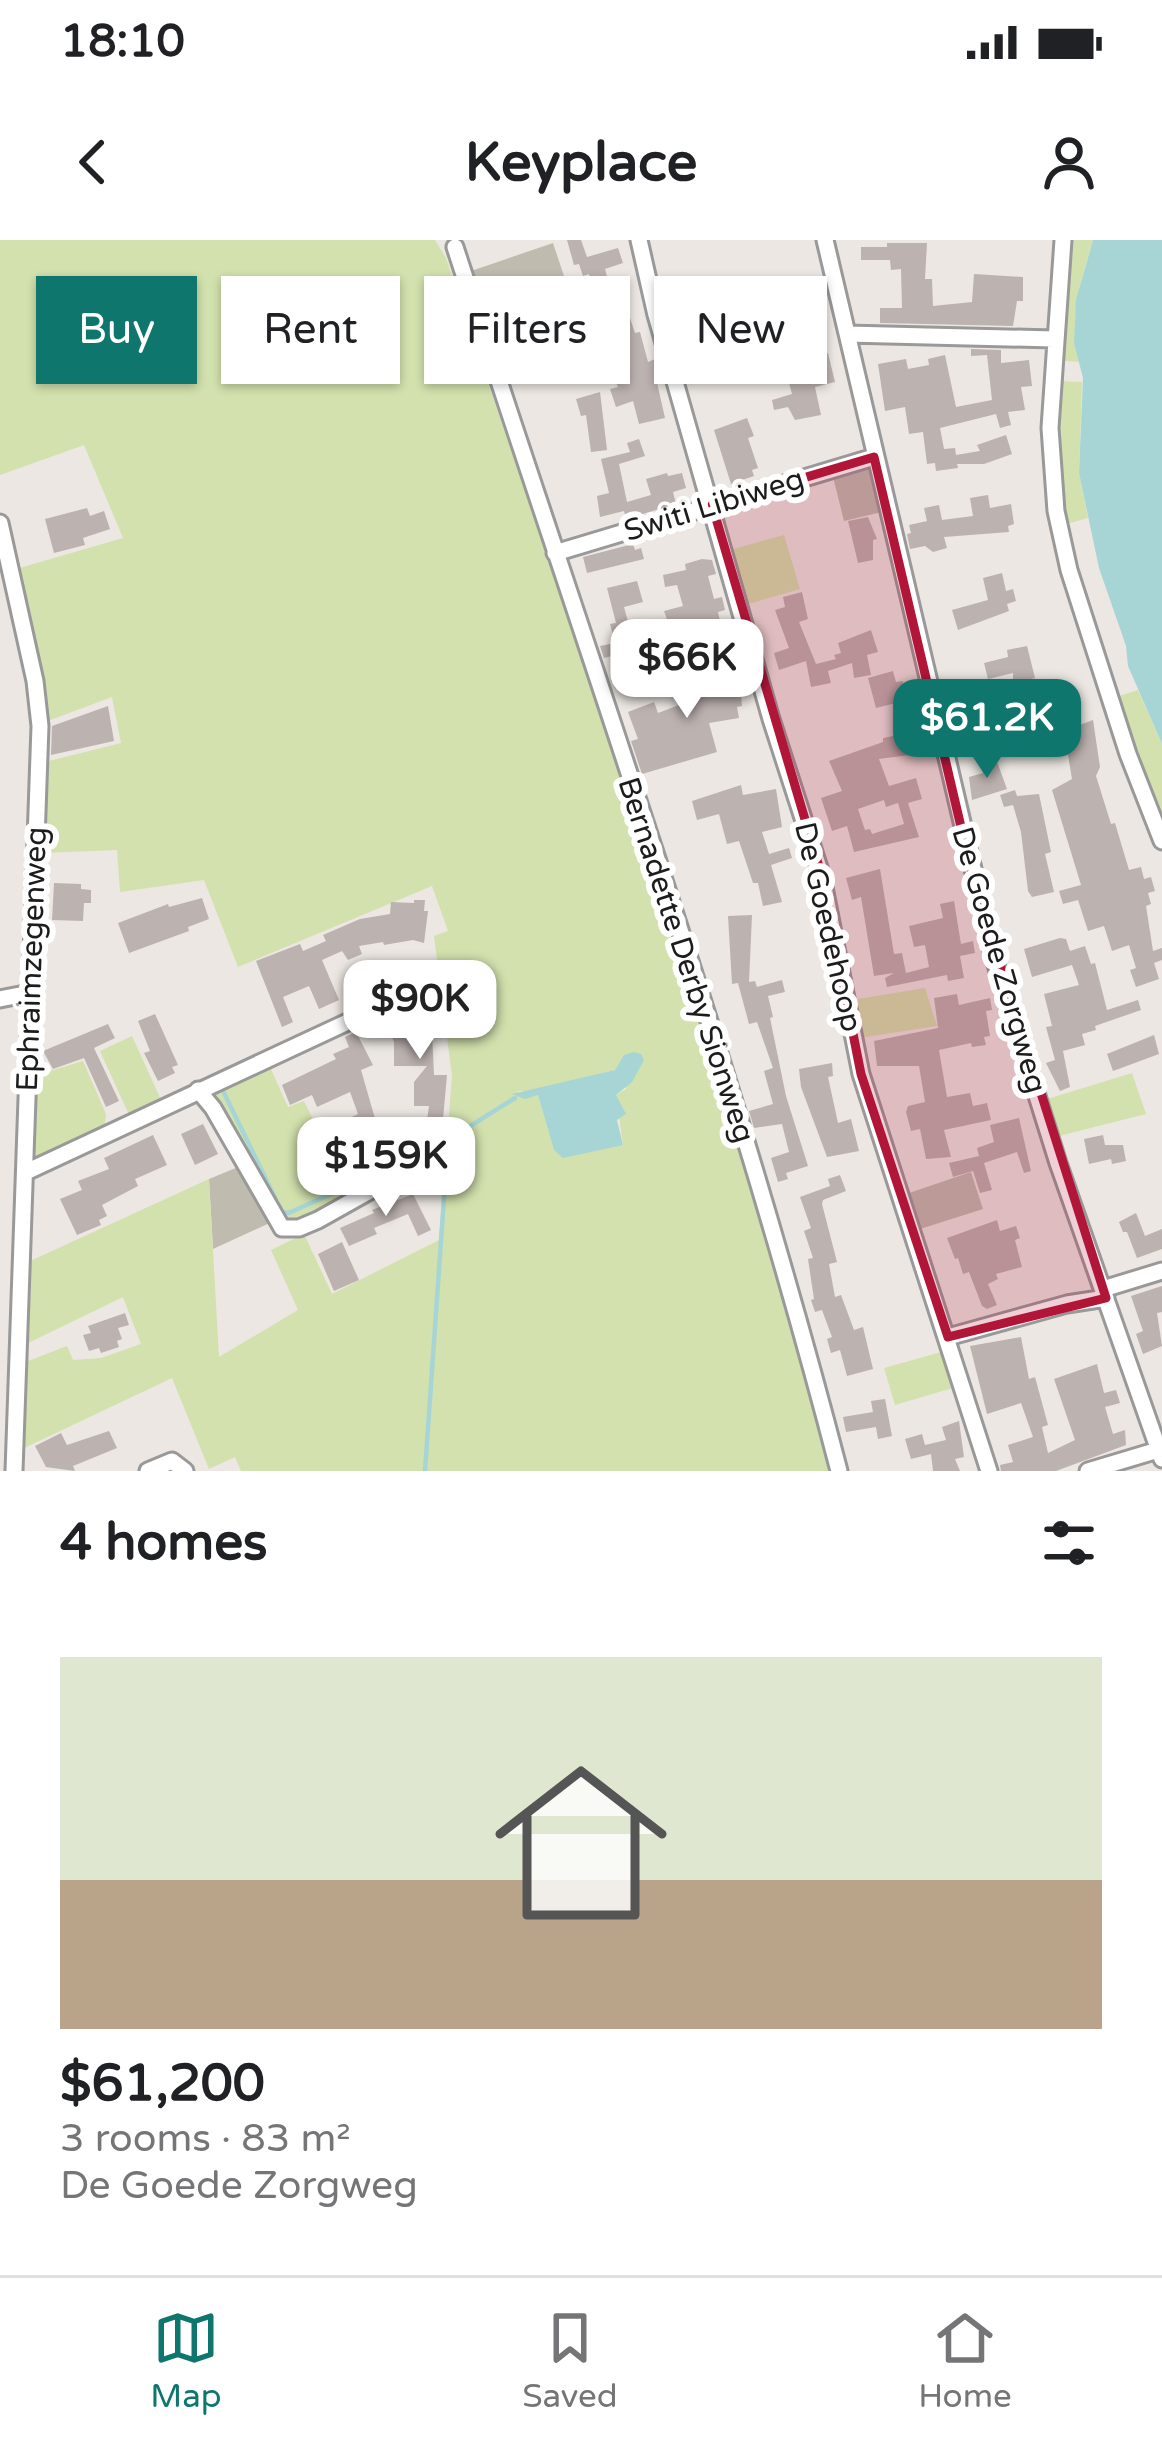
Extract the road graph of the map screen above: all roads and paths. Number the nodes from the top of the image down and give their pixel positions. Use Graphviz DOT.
graph roads {
  1 [pos="639,240"];
  2 [pos="825,240"];
  3 [pos="1063,240"];
  4 [pos="455,247"];
  5 [pos="847,334"];
  6 [pos="1054,339"];
  7 [pos="874,457"];
  8 [pos="712,505"];
  9 [pos="0,523"];
  10 [pos="555,553"];
  11 [pos="1162,841"];
  12 [pos="423,974"];
  13 [pos="30,993"];
  14 [pos="0,998"];
  15 [pos="198,1090"];
  16 [pos="434,1154"];
  17 [pos="26,1172"];
  18 [pos="1162,1271"];
  19 [pos="1105,1294"];
  20 [pos="948,1337"];
  21 [pos="1160,1454"];
  22 [pos="14,1471"];
  23 [pos="148,1471"];
  24 [pos="185,1471"];
  25 [pos="839,1471"];
  26 [pos="989,1471"];
  27 [pos="1088,1471"];
  1 -- 8 [label="street, De Goedehoop"];
  2 -- 5 [label="street, De Goede Zorgweg"];
  3 -- 6 [label="street"];
  4 -- 10 [label="street, Bernadette Derby Sionweg"];
  5 -- 6 [label="street"];
  5 -- 7 [label="street, De Goede Zorgweg"];
  6 -- 11 [label="street"];
  7 -- 8 [label="street, Switi Libiweg"];
  7 -- 19 [label="street, De Goede Zorgweg"];
  8 -- 10 [label="street, Switi Libiweg"];
  8 -- 20 [label="street, De Goedehoop"];
  9 -- 13 [label="street, Ephraimzegenweg"];
  10 -- 25 [label="street, Bernadette Derby Sionweg"];
  12 -- 15 [label="street"];
  13 -- 14 [label="street"];
  13 -- 17 [label="street, Ephraimzegenweg"];
  15 -- 16 [label="street"];
  15 -- 17 [label="street"];
  17 -- 22 [label="street, Ephraimzegenweg"];
  18 -- 19 [label="street"];
  19 -- 20 [label="street"];
  19 -- 21 [label="street, De Goede Zorgweg"];
  20 -- 26 [label="street, De Goedehoop"];
  21 -- 27 [label="street"];
  23 -- 24 [label="street"];
}
